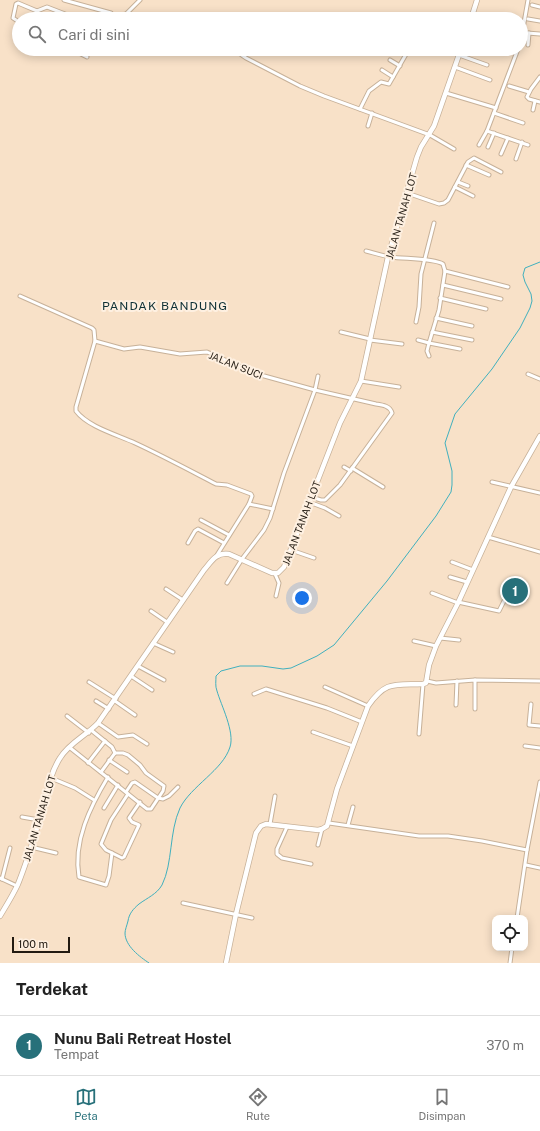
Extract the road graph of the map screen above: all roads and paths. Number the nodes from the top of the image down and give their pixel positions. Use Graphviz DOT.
graph roads {
  1 [pos="64,0"];
  2 [pos="140,0"];
  3 [pos="478,0"];
  4 [pos="528,0"];
  5 [pos="17,2"];
  6 [pos="532,6"];
  7 [pos="540,7"];
  8 [pos="14,12"];
  9 [pos="60,12"];
  10 [pos="107,12"];
  11 [pos="128,12"];
  12 [pos="474,12"];
  13 [pos="526,12"];
  14 [pos="528,19"];
  15 [pos="540,21"];
  16 [pos="540,34"];
  17 [pos="528,46"];
  18 [pos="243,56"];
  19 [pos="405,56"];
  20 [pos="459,56"];
  21 [pos="462,56"];
  22 [pos="515,56"];
  23 [pos="390,60"];
  24 [pos="487,65"];
  25 [pos="400,66"];
  26 [pos="455,67"];
  27 [pos="382,70"];
  28 [pos="393,77"];
  29 [pos="540,77"];
  30 [pos="490,80"];
  31 [pos="534,85"];
  32 [pos="509,86"];
  33 [pos="540,87"];
  34 [pos="529,92"];
  35 [pos="446,93"];
  36 [pos="535,102"];
  37 [pos="540,102"];
  38 [pos="496,108"];
  39 [pos="360,109"];
  40 [pos="533,110"];
  41 [pos="372,113"];
  42 [pos="494,114"];
  43 [pos="523,123"];
  44 [pos="368,126"];
  45 [pos="487,131"];
  46 [pos="494,133"];
  47 [pos="430,135"];
  48 [pos="508,138"];
  49 [pos="522,142"];
  50 [pos="479,145"];
  51 [pos="528,145"];
  52 [pos="488,147"];
  53 [pos="454,149"];
  54 [pos="501,154"];
  55 [pos="516,159"];
  56 [pos="466,166"];
  57 [pos="501,172"];
  58 [pos="489,175"];
  59 [pos="458,182"];
  60 [pos="468,186"];
  61 [pos="455,187"];
  62 [pos="407,193"];
  63 [pos="473,196"];
  64 [pos="434,223"];
  65 [pos="366,252"];
  66 [pos="388,257"];
  67 [pos="424,260"];
  68 [pos="446,271"];
  69 [pos="443,284"];
  70 [pos="508,287"];
  71 [pos="20,296"];
  72 [pos="440,298"];
  73 [pos="501,299"];
  74 [pos="486,309"];
  75 [pos="436,318"];
  76 [pos="416,322"];
  77 [pos="472,326"];
  78 [pos="341,332"];
  79 [pos="432,332"];
  80 [pos="370,340"];
  81 [pos="418,340"];
  82 [pos="472,340"];
  83 [pos="95,341"];
  84 [pos="429,343"];
  85 [pos="402,344"];
  86 [pos="460,349"];
  87 [pos="429,356"];
  88 [pos="528,374"];
  89 [pos="318,376"];
  90 [pos="540,379"];
  91 [pos="361,381"];
  92 [pos="400,388"];
  93 [pos="315,390"];
  94 [pos="353,399"];
  95 [pos="540,436"];
  96 [pos="344,467"];
  97 [pos="352,469"];
  98 [pos="492,482"];
  99 [pos="383,487"];
  100 [pos="513,487"];
  101 [pos="540,493"];
  102 [pos="310,499"];
  103 [pos="249,504"];
  104 [pos="272,509"];
  105 [pos="339,516"];
  106 [pos="201,520"];
  107 [pos="229,535"];
  108 [pos="489,537"];
  109 [pos="188,543"];
  110 [pos="224,543"];
  111 [pos="292,550"];
  112 [pos="540,552"];
  113 [pos="217,555"];
  114 [pos="314,558"];
  115 [pos="242,559"];
  116 [pos="452,562"];
  117 [pos="473,570"];
  118 [pos="275,574"];
  119 [pos="450,577"];
  120 [pos="467,582"];
  121 [pos="227,583"];
  122 [pos="166,589"];
  123 [pos="432,593"];
  124 [pos="276,596"];
  125 [pos="526,598"];
  126 [pos="183,600"];
  127 [pos="458,603"];
  128 [pos="151,612"];
  129 [pos="167,622"];
  130 [pos="440,638"];
  131 [pos="459,640"];
  132 [pos="414,641"];
  133 [pos="153,643"];
  134 [pos="436,646"];
  135 [pos="173,652"];
  136 [pos="138,666"];
  137 [pos="131,676"];
  138 [pos="164,680"];
  139 [pos="475,680"];
  140 [pos="457,681"];
  141 [pos="540,681"];
  142 [pos="89,682"];
  143 [pos="425,682"];
  144 [pos="325,687"];
  145 [pos="152,690"];
  146 [pos="254,694"];
  147 [pos="115,700"];
  148 [pos="96,701"];
  149 [pos="531,704"];
  150 [pos="456,705"];
  151 [pos="368,706"];
  152 [pos="109,709"];
  153 [pos="475,709"];
  154 [pos="135,715"];
  155 [pos="67,716"];
  156 [pos="362,722"];
  157 [pos="98,723"];
  158 [pos="540,726"];
  159 [pos="90,732"];
  160 [pos="313,732"];
  161 [pos="419,734"];
  162 [pos="105,741"];
  163 [pos="147,744"];
  164 [pos="353,746"];
  165 [pos="525,746"];
  166 [pos="69,747"];
  167 [pos="540,748"];
  168 [pos="115,753"];
  169 [pos="110,760"];
  170 [pos="88,763"];
  171 [pos="101,772"];
  172 [pos="127,772"];
  173 [pos="108,777"];
  174 [pos="51,778"];
  175 [pos="540,782"];
  176 [pos="118,785"];
  177 [pos="178,787"];
  178 [pos="127,793"];
  179 [pos="275,796"];
  180 [pos="158,798"];
  181 [pos="94,800"];
  182 [pos="140,802"];
  183 [pos="353,807"];
  184 [pos="104,808"];
  185 [pos="22,817"];
  186 [pos="39,820"];
  187 [pos="329,823"];
  188 [pos="270,824"];
  189 [pos="348,825"];
  190 [pos="287,827"];
  191 [pos="322,829"];
  192 [pos="318,845"];
  193 [pos="31,847"];
  194 [pos="10,848"];
  195 [pos="527,850"];
  196 [pos="56,853"];
  197 [pos="112,853"];
  198 [pos="310,864"];
  199 [pos="526,865"];
  200 [pos="540,868"];
  201 [pos="1,878"];
  202 [pos="17,886"];
  203 [pos="183,903"];
  204 [pos="236,914"];
  205 [pos="518,915"];
  206 [pos="0,916"];
  207 [pos="252,918"];
  208 [pos="512,951"];
  209 [pos="226,963"];
  210 [pos="510,963"];
  1 -- 10 [label="street"];
  2 -- 11 [label="street"];
  3 -- 12 [label="main road"];
  4 -- 13 [label="street"];
  5 -- 8 [label="street"];
  5 -- 9 [label="street"];
  6 -- 7 [label="street"];
  14 -- 15 [label="street"];
  16 -- 17 [label="street"];
  18 -- 39 [label="street"];
  19 -- 25 [label="street"];
  20 -- 26 [label="main road, JALAN TANAH LOT"];
  21 -- 24 [label="street"];
  22 -- 38 [label="street"];
  23 -- 25 [label="street"];
  25 -- 28 [label="street"];
  26 -- 30 [label="street"];
  26 -- 35 [label="main road, JALAN TANAH LOT"];
  27 -- 28 [label="street"];
  28 -- 39 [label="street"];
  29 -- 31 [label="street"];
  31 -- 33 [label="street"];
  31 -- 34 [label="street"];
  32 -- 34 [label="street"];
  34 -- 36 [label="street"];
  35 -- 38 [label="street"];
  35 -- 47 [label="main road, JALAN TANAH LOT"];
  36 -- 37 [label="street"];
  36 -- 40 [label="street"];
  38 -- 42 [label="street"];
  39 -- 41 [label="street"];
  41 -- 44 [label="street"];
  41 -- 47 [label="street"];
  42 -- 43 [label="street"];
  42 -- 45 [label="street"];
  45 -- 46 [label="street"];
  45 -- 50 [label="street"];
  46 -- 48 [label="street"];
  46 -- 52 [label="street"];
  47 -- 53 [label="street"];
  47 -- 62 [label="main road, JALAN TANAH LOT"];
  48 -- 49 [label="street"];
  48 -- 54 [label="street"];
  49 -- 51 [label="street"];
  49 -- 55 [label="street"];
  56 -- 57 [label="street"];
  56 -- 58 [label="street"];
  56 -- 59 [label="street"];
  59 -- 60 [label="street"];
  59 -- 61 [label="street"];
  61 -- 62 [label="street"];
  61 -- 63 [label="street"];
  62 -- 66 [label="main road, JALAN TANAH LOT"];
  64 -- 67 [label="street"];
  65 -- 66 [label="street"];
  66 -- 67 [label="street"];
  66 -- 80 [label="main road, JALAN TANAH LOT"];
  67 -- 68 [label="street"];
  67 -- 76 [label="street"];
  68 -- 69 [label="street"];
  68 -- 70 [label="street"];
  69 -- 72 [label="street"];
  69 -- 73 [label="street"];
  71 -- 83 [label="street"];
  72 -- 74 [label="street"];
  72 -- 75 [label="street"];
  75 -- 77 [label="street"];
  75 -- 79 [label="street"];
  78 -- 80 [label="street"];
  79 -- 82 [label="street"];
  79 -- 84 [label="street"];
  80 -- 85 [label="street"];
  80 -- 91 [label="main road, JALAN TANAH LOT"];
  81 -- 84 [label="street"];
  83 -- 93 [label="street, JALAN SUCI"];
  83 -- 103 [label="street"];
  84 -- 86 [label="street"];
  84 -- 87 [label="street"];
  88 -- 90 [label="street"];
  89 -- 93 [label="street"];
  91 -- 92 [label="street"];
  91 -- 94 [label="main road, JALAN TANAH LOT"];
  93 -- 94 [label="street, JALAN SUCI"];
  93 -- 104 [label="street"];
  94 -- 97 [label="street, JALAN SUCI"];
  94 -- 102 [label="main road, JALAN TANAH LOT"];
  95 -- 100 [label="main road"];
  96 -- 97 [label="street"];
  97 -- 99 [label="street"];
  97 -- 102 [label="street"];
  98 -- 100 [label="street"];
  100 -- 101 [label="street"];
  100 -- 108 [label="main road"];
  102 -- 105 [label="street"];
  102 -- 111 [label="main road, JALAN TANAH LOT"];
  103 -- 104 [label="street"];
  103 -- 107 [label="street"];
  104 -- 115 [label="street"];
  106 -- 107 [label="street"];
  107 -- 110 [label="street"];
  108 -- 112 [label="street"];
  108 -- 117 [label="main road"];
  109 -- 110 [label="street"];
  110 -- 113 [label="street"];
  111 -- 114 [label="street"];
  111 -- 118 [label="main road, JALAN TANAH LOT"];
  113 -- 115 [label="main road, JALAN TANAH LOT"];
  113 -- 126 [label="main road, JALAN TANAH LOT"];
  115 -- 118 [label="main road, JALAN TANAH LOT"];
  115 -- 121 [label="street"];
  116 -- 117 [label="street"];
  117 -- 120 [label="main road"];
  118 -- 124 [label="street"];
  119 -- 120 [label="street"];
  120 -- 127 [label="main road"];
  122 -- 126 [label="street"];
  123 -- 127 [label="street"];
  125 -- 127 [label="street"];
  126 -- 129 [label="main road, JALAN TANAH LOT"];
  127 -- 130 [label="main road"];
  128 -- 129 [label="street"];
  129 -- 133 [label="main road, JALAN TANAH LOT"];
  130 -- 131 [label="street"];
  130 -- 134 [label="main road"];
  132 -- 134 [label="street"];
  133 -- 135 [label="street"];
  133 -- 136 [label="main road, JALAN TANAH LOT"];
  134 -- 143 [label="main road"];
  136 -- 137 [label="main road, JALAN TANAH LOT"];
  136 -- 138 [label="street"];
  137 -- 145 [label="street"];
  137 -- 147 [label="main road, JALAN TANAH LOT"];
  139 -- 140 [label="street"];
  139 -- 141 [label="street"];
  139 -- 153 [label="street"];
  140 -- 143 [label="street"];
  140 -- 150 [label="street"];
  142 -- 147 [label="street"];
  143 -- 151 [label="main road"];
  143 -- 161 [label="street"];
  144 -- 151 [label="street"];
  146 -- 156 [label="street"];
  147 -- 152 [label="main road, JALAN TANAH LOT"];
  147 -- 154 [label="street"];
  148 -- 152 [label="street"];
  149 -- 158 [label="street"];
  151 -- 156 [label="main road"];
  152 -- 157 [label="main road, JALAN TANAH LOT"];
  155 -- 159 [label="street"];
  156 -- 164 [label="main road"];
  157 -- 159 [label="main road, JALAN TANAH LOT"];
  157 -- 163 [label="street"];
  159 -- 162 [label="street"];
  159 -- 166 [label="main road, JALAN TANAH LOT"];
  160 -- 164 [label="street"];
  162 -- 168 [label="street"];
  162 -- 170 [label="street"];
  164 -- 187 [label="main road"];
  165 -- 167 [label="street"];
  166 -- 170 [label="street"];
  166 -- 174 [label="main road, JALAN TANAH LOT"];
  168 -- 169 [label="street"];
  168 -- 180 [label="street"];
  169 -- 171 [label="street"];
  169 -- 172 [label="street"];
  170 -- 171 [label="street"];
  171 -- 173 [label="street"];
  173 -- 176 [label="street"];
  173 -- 181 [label="street"];
  174 -- 181 [label="street"];
  174 -- 186 [label="main road, JALAN TANAH LOT"];
  175 -- 195 [label="street"];
  176 -- 178 [label="street"];
  176 -- 184 [label="street"];
  177 -- 180 [label="street"];
  178 -- 180 [label="street"];
  178 -- 182 [label="street"];
  178 -- 197 [label="street"];
  179 -- 188 [label="street"];
  180 -- 182 [label="street"];
  181 -- 197 [label="street"];
  182 -- 197 [label="street"];
  183 -- 189 [label="street"];
  185 -- 186 [label="street"];
  186 -- 193 [label="main road, JALAN TANAH LOT"];
  187 -- 189 [label="street"];
  187 -- 191 [label="main road"];
  188 -- 190 [label="main road"];
  188 -- 204 [label="main road"];
  189 -- 195 [label="street"];
  190 -- 191 [label="main road"];
  190 -- 198 [label="street"];
  191 -- 192 [label="street"];
  193 -- 196 [label="street"];
  193 -- 202 [label="main road, JALAN TANAH LOT"];
  194 -- 201 [label="street"];
  195 -- 199 [label="street"];
  199 -- 200 [label="street"];
  199 -- 205 [label="street"];
  201 -- 202 [label="street"];
  202 -- 206 [label="main road, JALAN TANAH LOT"];
  203 -- 204 [label="street"];
  204 -- 207 [label="street"];
  204 -- 209 [label="main road"];
  208 -- 210 [label="street"];
}
